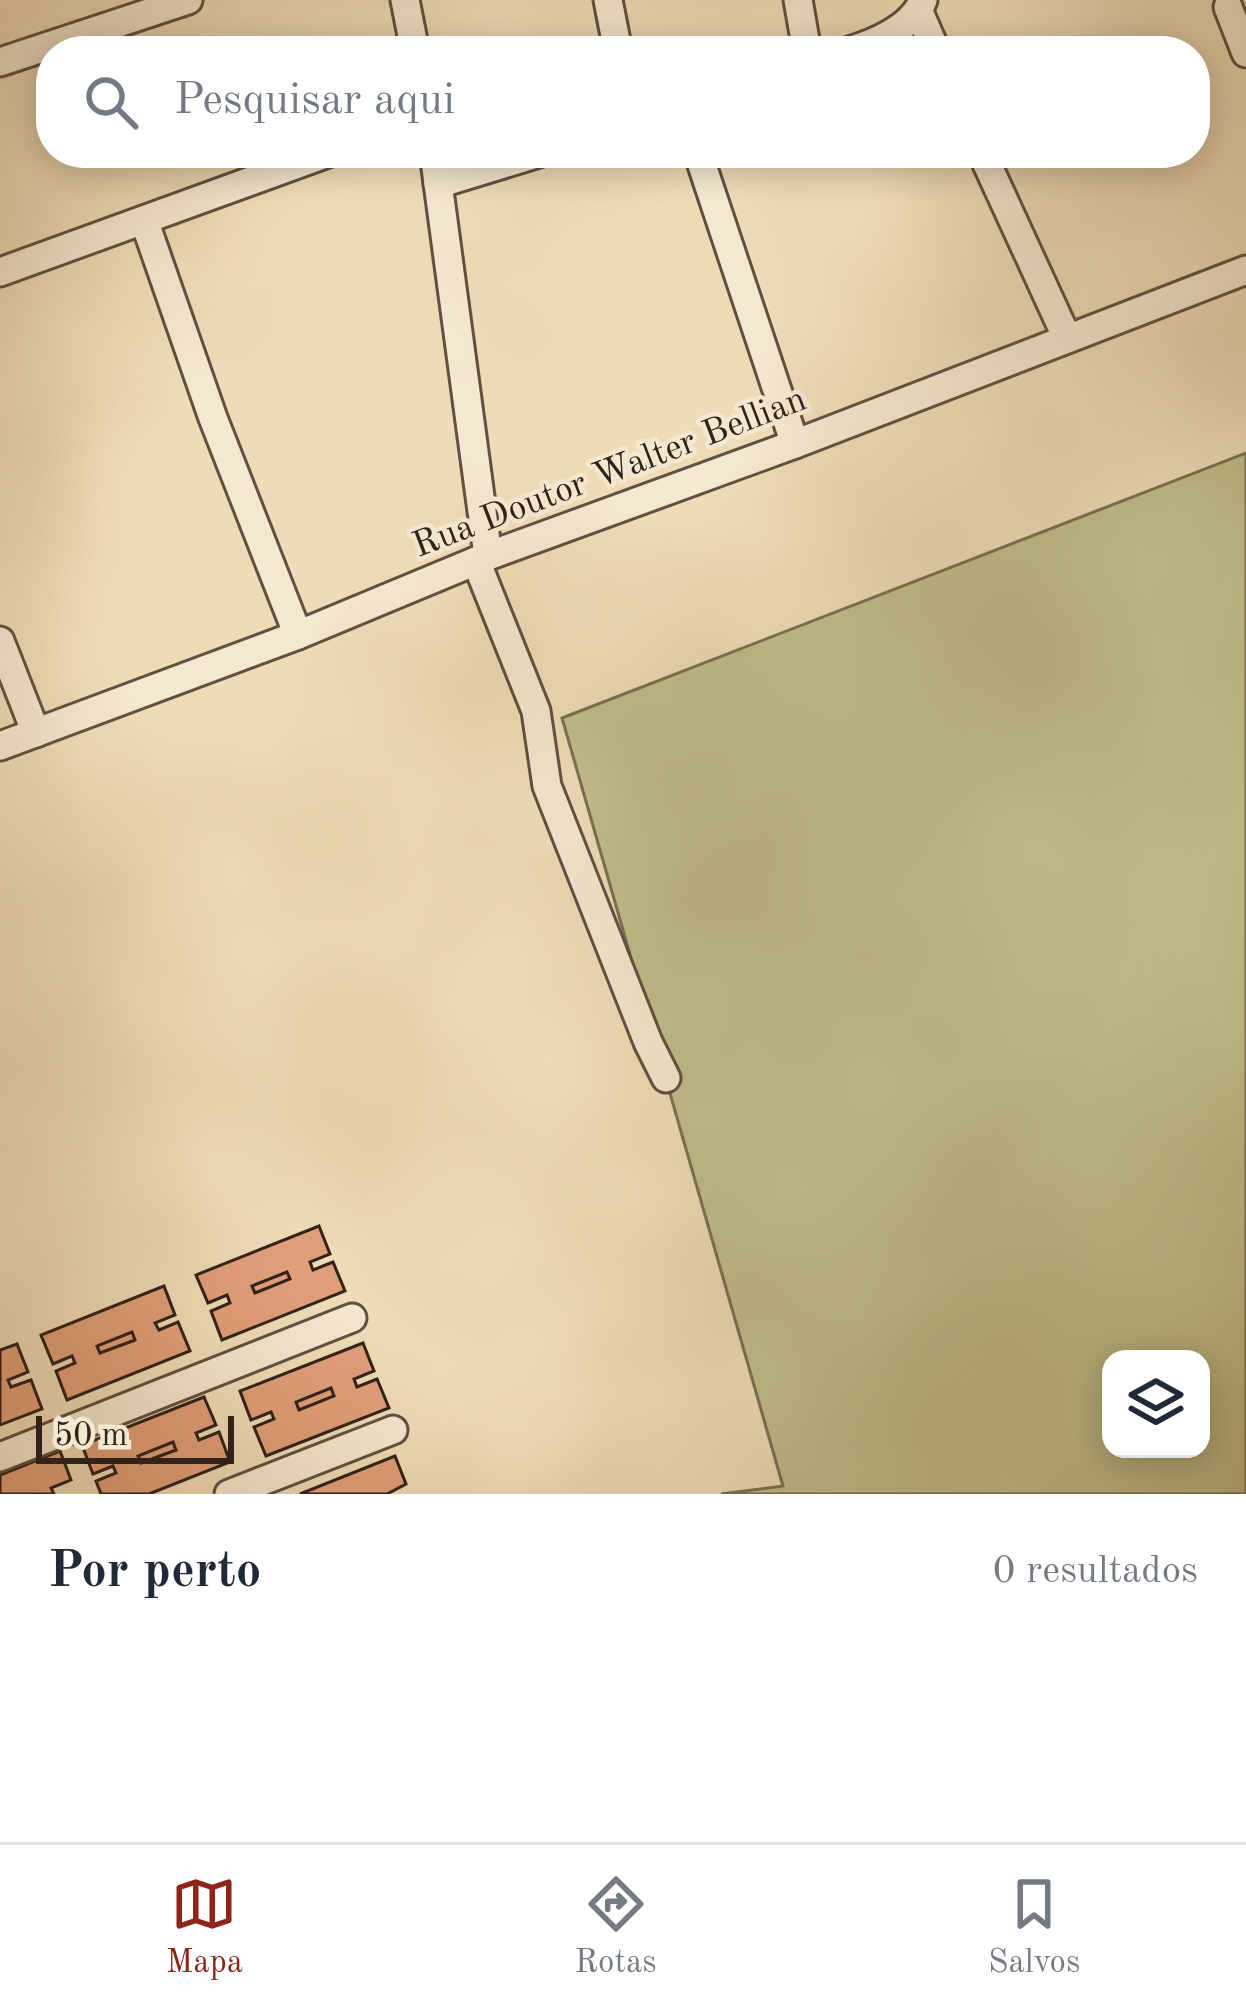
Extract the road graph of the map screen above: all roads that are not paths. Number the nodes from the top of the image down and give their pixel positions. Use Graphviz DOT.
graph roads {
  1 [pos="188,0"];
  2 [pos="405,0"];
  3 [pos="608,0"];
  4 [pos="798,0"];
  5 [pos="921,6"];
  6 [pos="1228,7"];
  7 [pos="79,36"];
  8 [pos="412,36"];
  9 [pos="615,36"];
  10 [pos="804,36"];
  11 [pos="882,36"];
  12 [pos="931,36"];
  13 [pos="36,50"];
  14 [pos="1246,53"];
  15 [pos="0,62"];
  16 [pos="287,168"];
  17 [pos="436,168"];
  18 [pos="490,168"];
  19 [pos="703,168"];
  20 [pos="989,168"];
  21 [pos="438,184"];
  22 [pos="144,220"];
  23 [pos="1246,270"];
  24 [pos="0,272"];
  25 [pos="1066,338"];
  26 [pos="795,444"];
  27 [pos="482,558"];
  28 [pos="298,635"];
  29 [pos="0,641"];
  30 [pos="36,733"];
  31 [pos="0,746"];
  32 [pos="666,1078"];
  33 [pos="352,1318"];
  34 [pos="393,1430"];
  35 [pos="0,1457"];
  36 [pos="229,1494"];
  1 -- 7 [label="street"];
  2 -- 8 [label="street"];
  3 -- 9 [label="street"];
  4 -- 10 [label="street"];
  5 -- 11 [label="street"];
  5 -- 12 [label="street"];
  6 -- 14 [label="street"];
  13 -- 15 [label="street"];
  16 -- 22 [label="street"];
  17 -- 21 [label="street"];
  18 -- 21 [label="street"];
  19 -- 26 [label="street"];
  20 -- 25 [label="street"];
  21 -- 27 [label="street"];
  22 -- 24 [label="street"];
  22 -- 28 [label="street"];
  23 -- 25 [label="street, Rua Doutor Walter Bellian"];
  25 -- 26 [label="street, Rua Doutor Walter Bellian"];
  26 -- 27 [label="street, Rua Doutor Walter Bellian"];
  27 -- 28 [label="street, Rua Doutor Walter Bellian"];
  27 -- 32 [label="street"];
  28 -- 30 [label="street, Rua Doutor Walter Bellian"];
  29 -- 30 [label="street"];
  30 -- 31 [label="street, Rua Doutor Walter Bellian"];
  33 -- 35 [label="street"];
  34 -- 36 [label="street"];
}
